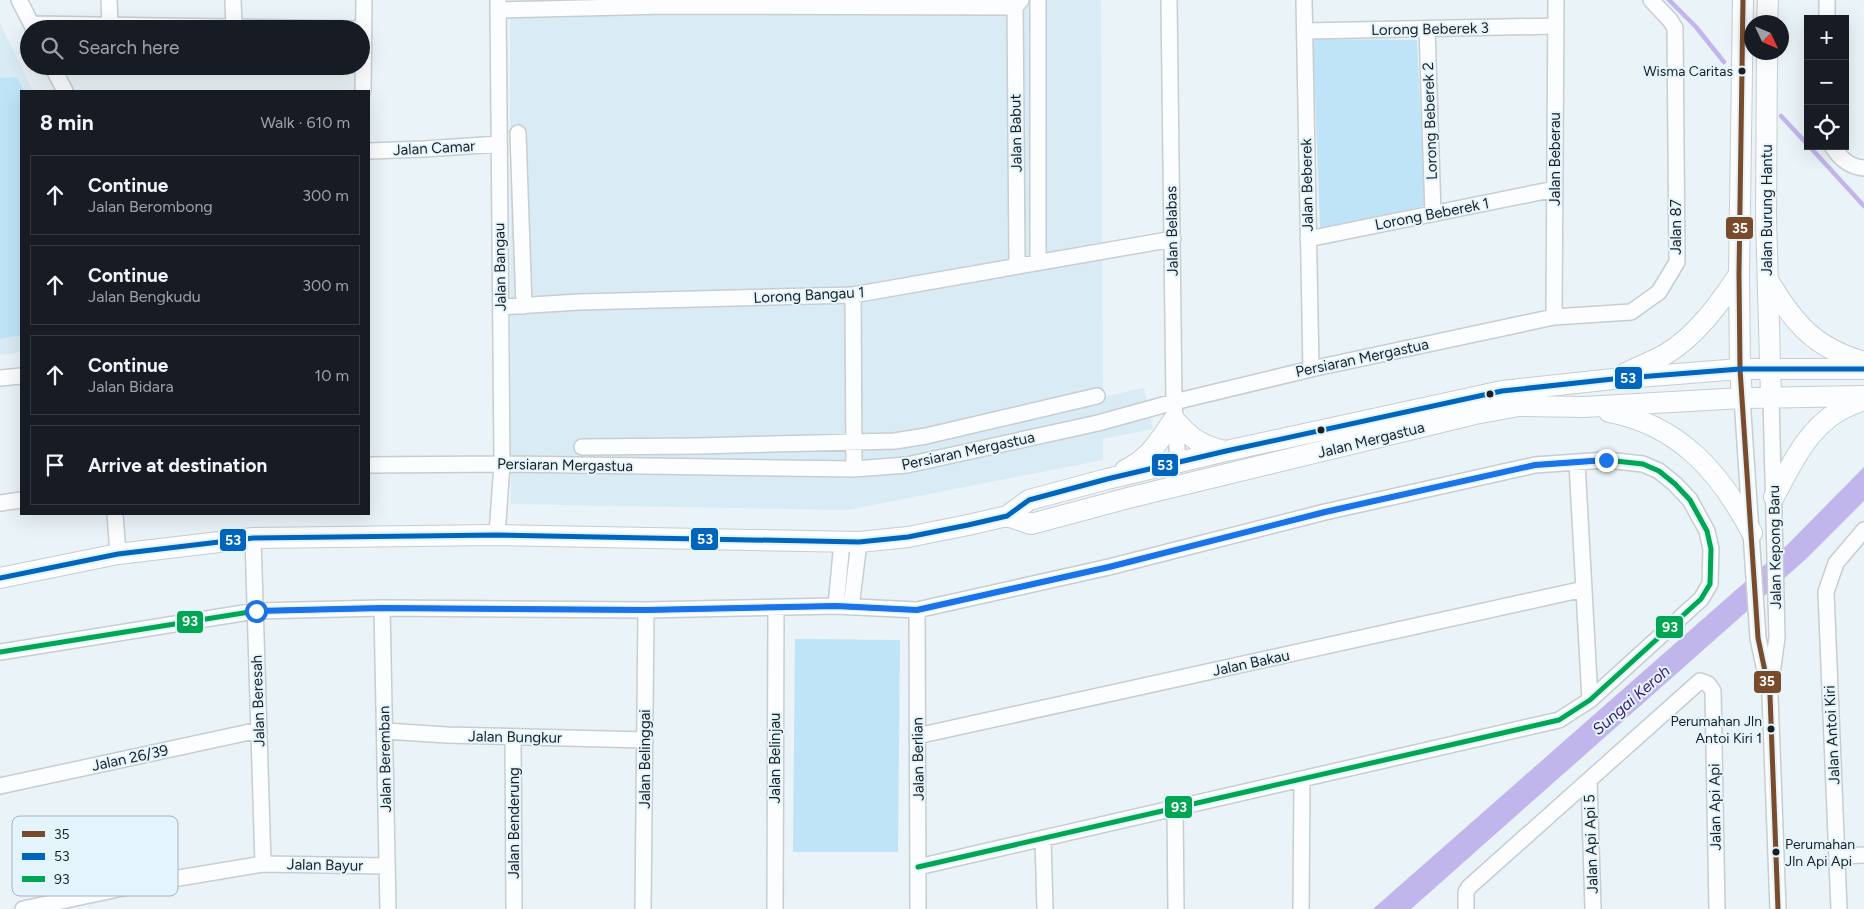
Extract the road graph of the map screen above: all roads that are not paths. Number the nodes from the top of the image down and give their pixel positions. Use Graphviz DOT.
graph roads {
  1 [pos="19,0"];
  2 [pos="110,0"];
  3 [pos="233,0"];
  4 [pos="364,0"];
  5 [pos="1038,0"];
  6 [pos="1168,0"];
  7 [pos="1304,0"];
  8 [pos="1556,0"];
  9 [pos="1651,0"];
  10 [pos="1743,0"];
  11 [pos="1768,0"];
  12 [pos="1828,0"];
  13 [pos="1017,2"];
  14 [pos="498,5"];
  15 [pos="1768,15"];
  16 [pos="1828,15"];
  17 [pos="30,20"];
  18 [pos="110,20"];
  19 [pos="234,20"];
  20 [pos="362,20"];
  21 [pos="1556,26"];
  22 [pos="1427,29"];
  23 [pos="1305,32"];
  24 [pos="1767,60"];
  25 [pos="57,75"];
  26 [pos="362,75"];
  27 [pos="64,90"];
  28 [pos="363,90"];
  29 [pos="518,133"];
  30 [pos="499,144"];
  31 [pos="1835,150"];
  32 [pos="370,151"];
  33 [pos="1864,168"];
  34 [pos="1555,189"];
  35 [pos="1433,214"];
  36 [pos="1173,239"];
  37 [pos="1308,239"];
  38 [pos="1038,262"];
  39 [pos="1017,266"];
  40 [pos="1739,274"];
  41 [pos="1767,278"];
  42 [pos="853,295"];
  43 [pos="524,306"];
  44 [pos="501,308"];
  45 [pos="1554,317"];
  46 [pos="1864,362"];
  47 [pos="1769,368"];
  48 [pos="1864,368"];
  49 [pos="1311,369"];
  50 [pos="1740,369"];
  51 [pos="20,376"];
  52 [pos="0,378"];
  53 [pos="1613,379"];
  54 [pos="1097,396"];
  55 [pos="1742,398"];
  56 [pos="1770,398"];
  57 [pos="1864,398"];
  58 [pos="1584,407"];
  59 [pos="1174,410"];
  60 [pos="854,443"];
  61 [pos="582,447"];
  62 [pos="1226,451"];
  63 [pos="1178,462"];
  64 [pos="1577,463"];
  65 [pos="370,464"];
  66 [pos="502,464"];
  67 [pos="854,469"];
  68 [pos="1211,479"];
  69 [pos="1107,480"];
  70 [pos="1132,498"];
  71 [pos="1774,498"];
  72 [pos="20,500"];
  73 [pos="0,503"];
  74 [pos="115,515"];
  75 [pos="1007,516"];
  76 [pos="1864,530"];
  77 [pos="497,534"];
  78 [pos="1752,537"];
  79 [pos="253,538"];
  80 [pos="851,542"];
  81 [pos="118,554"];
  82 [pos="0,578"];
  83 [pos="1584,589"];
  84 [pos="844,606"];
  85 [pos="776,607"];
  86 [pos="382,608"];
  87 [pos="646,610"];
  88 [pos="917,610"];
  89 [pos="256,611"];
  90 [pos="1,651"];
  91 [pos="1770,696"];
  92 [pos="1590,700"];
  93 [pos="259,730"];
  94 [pos="384,731"];
  95 [pos="918,736"];
  96 [pos="513,737"];
  97 [pos="645,740"];
  98 [pos="1302,779"];
  99 [pos="1589,780"];
  100 [pos="0,786"];
  101 [pos="1175,808"];
  102 [pos="1043,838"];
  103 [pos="1864,855"];
  104 [pos="1837,856"];
  105 [pos="263,864"];
  106 [pos="387,866"];
  107 [pos="918,867"];
  108 [pos="178,878"];
  109 [pos="85,896"];
  110 [pos="1466,903"];
  111 [pos="23,909"];
  112 [pos="388,909"];
  113 [pos="514,909"];
  114 [pos="643,909"];
  115 [pos="775,909"];
  116 [pos="918,909"];
  117 [pos="1045,909"];
  118 [pos="1176,909"];
  119 [pos="1301,909"];
  120 [pos="1593,909"];
  121 [pos="1717,909"];
  122 [pos="1778,909"];
  123 [pos="1839,909"];
  1 -- 17 [label="street"];
  2 -- 18 [label="street"];
  3 -- 19 [label="street"];
  4 -- 20 [label="street"];
  5 -- 38 [label="street, Jalan Babut"];
  6 -- 36 [label="street, Jalan Belabas"];
  7 -- 23 [label="street, Jalan Beberek"];
  8 -- 21 [label="street, Jalan Beberau"];
  9 -- 45 [label="street, Jalan 87"];
  10 -- 40 [label="main road, Jalan Burung Hantu"];
  11 -- 15 [label="main road"];
  12 -- 16 [label="street"];
  13 -- 14 [label="street"];
  13 -- 39 [label="street, Jalan Babut"];
  14 -- 30 [label="street, Jalan Bangau"];
  21 -- 22 [label="street, Lorong Beberek 3"];
  21 -- 34 [label="street, Jalan Beberau"];
  22 -- 23 [label="street, Lorong Beberek 3"];
  22 -- 35 [label="street, Lorong Beberek 2"];
  23 -- 37 [label="street, Jalan Beberek"];
  24 -- 41 [label="main road, Jalan Burung Hantu"];
  25 -- 27 [label="street"];
  26 -- 28 [label="street"];
  29 -- 43 [label="street"];
  30 -- 32 [label="street, Jalan Camar"];
  30 -- 44 [label="street, Jalan Bangau"];
  31 -- 33 [label="street"];
  34 -- 35 [label="street, Lorong Beberek 1"];
  34 -- 45 [label="street, Jalan Beberau"];
  35 -- 37 [label="street, Lorong Beberek 1"];
  36 -- 38 [label="street, Lorong Bangau 1"];
  36 -- 59 [label="street, Jalan Belabas"];
  37 -- 49 [label="street, Jalan Beberek"];
  38 -- 39 [label="street, Lorong Bangau 1"];
  39 -- 42 [label="street, Lorong Bangau 1"];
  40 -- 50 [label="main road, Jalan Burung Hantu"];
  40 -- 53 [label="main road"];
  41 -- 46 [label="main road"];
  41 -- 47 [label="main road, Jalan Burung Hantu"];
  42 -- 43 [label="street, Lorong Bangau 1"];
  42 -- 60 [label="street"];
  43 -- 44 [label="street, Lorong Bangau 1"];
  44 -- 66 [label="street, Jalan Bangau"];
  45 -- 49 [label="street, Persiaran Mergastua"];
  47 -- 48 [label="main road, Jalan Mergastua"];
  47 -- 50 [label="main road, Jalan Mergastua"];
  47 -- 56 [label="main road, Jalan Burung Hantu"];
  49 -- 59 [label="street, Persiaran Mergastua"];
  50 -- 53 [label="main road, Jalan Mergastua"];
  50 -- 55 [label="main road, Jalan Burung Hantu"];
  51 -- 52 [label="street"];
  53 -- 62 [label="main road, Jalan Mergastua"];
  54 -- 60 [label="street, Persiaran Mergastua"];
  55 -- 56 [label="main road, Jalan Mergastua"];
  55 -- 58 [label="main road, Jalan Mergastua"];
  55 -- 78 [label="street, Jalan Kepong Baru"];
  56 -- 57 [label="main road, Jalan Mergastua"];
  56 -- 71 [label="street, Jalan Kepong Baru"];
  57 -- 71 [label="main road"];
  58 -- 68 [label="main road, Jalan Mergastua"];
  58 -- 78 [label="main road"];
  59 -- 62 [label="main road"];
  59 -- 63 [label="street, Jalan Belabas"];
  59 -- 67 [label="street, Persiaran Mergastua"];
  59 -- 69 [label="main road"];
  60 -- 61 [label="street, Persiaran Mergastua"];
  60 -- 67 [label="street"];
  62 -- 63 [label="main road, Jalan Mergastua"];
  63 -- 68 [label="main road"];
  63 -- 69 [label="main road, Jalan Mergastua"];
  63 -- 70 [label="main road"];
  64 -- 83 [label="street"];
  64 -- 88 [label="street"];
  64 -- 92 [label="street"];
  65 -- 66 [label="street, Persiaran Mergastua"];
  66 -- 67 [label="street, Persiaran Mergastua"];
  66 -- 77 [label="street, Jalan Bangau"];
  68 -- 70 [label="main road, Jalan Mergastua"];
  69 -- 75 [label="main road, Jalan Mergastua"];
  70 -- 75 [label="main road, Jalan Mergastua"];
  71 -- 91 [label="street, Jalan Kepong Baru"];
  72 -- 73 [label="street"];
  74 -- 81 [label="street"];
  75 -- 80 [label="main road, Jalan Mergastua"];
  76 -- 104 [label="street, Jalan Antoi Kiri"];
  77 -- 79 [label="main road, Jalan Mergastua"];
  77 -- 80 [label="main road, Jalan Mergastua"];
  78 -- 91 [label="street, Jalan Kepong Baru"];
  79 -- 81 [label="main road, Jalan Mergastua"];
  79 -- 89 [label="street, Jalan Beresah"];
  80 -- 84 [label="street"];
  81 -- 82 [label="main road, Jalan Mergastua"];
  83 -- 92 [label="street"];
  83 -- 95 [label="street, Jalan Bakau"];
  84 -- 85 [label="street"];
  84 -- 88 [label="street"];
  85 -- 87 [label="street"];
  85 -- 115 [label="street, Jalan Belinjau"];
  86 -- 87 [label="street"];
  86 -- 89 [label="street"];
  86 -- 94 [label="street, Jalan Beremban"];
  87 -- 97 [label="street, Jalan Belinggai"];
  88 -- 95 [label="street, Jalan Berlian"];
  89 -- 90 [label="street"];
  89 -- 93 [label="street, Jalan Beresah"];
  91 -- 122 [label="street, Jalan Kepong Baru"];
  92 -- 98 [label="street"];
  93 -- 100 [label="street, Jalan 26/39"];
  93 -- 105 [label="street, Jalan Beresah"];
  94 -- 96 [label="street, Jalan Bungkur"];
  94 -- 106 [label="street, Jalan Beremban"];
  95 -- 107 [label="street, Jalan Berlian"];
  96 -- 97 [label="street, Jalan Bungkur"];
  96 -- 113 [label="street, Jalan Benderung"];
  97 -- 114 [label="street, Jalan Belinggai"];
  98 -- 101 [label="street"];
  98 -- 119 [label="street"];
  99 -- 110 [label="street"];
  99 -- 120 [label="street, Jalan Api Api 5"];
  99 -- 121 [label="street, Jalan Api Api"];
  101 -- 102 [label="street"];
  101 -- 118 [label="street"];
  102 -- 107 [label="street"];
  102 -- 117 [label="street"];
  103 -- 104 [label="street"];
  104 -- 123 [label="street, Jalan Antoi Kiri"];
  105 -- 106 [label="street, Jalan Bayur"];
  105 -- 108 [label="street, Jalan Bayur"];
  106 -- 112 [label="street, Jalan Beremban"];
  107 -- 116 [label="street, Jalan Berlian"];
  109 -- 111 [label="street, Jalan Bayur"];
}
